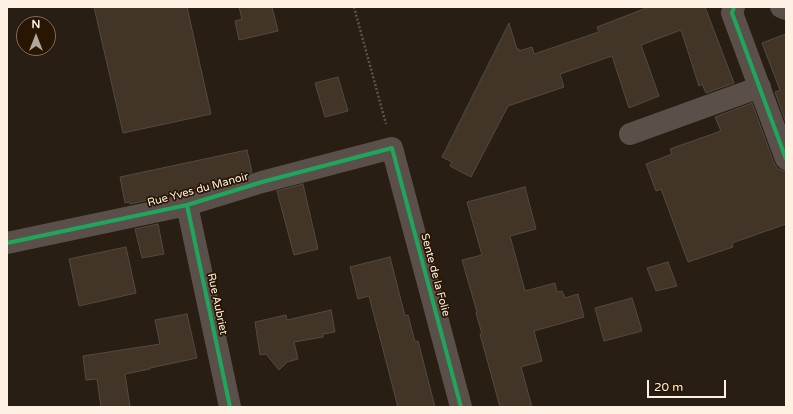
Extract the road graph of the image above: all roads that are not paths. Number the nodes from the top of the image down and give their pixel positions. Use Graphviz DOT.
graph roads {
  1 [pos="734,7"];
  2 [pos="781,7"];
  3 [pos="786,9"];
  4 [pos="760,87"];
  5 [pos="630,134"];
  6 [pos="392,148"];
  7 [pos="786,159"];
  8 [pos="187,204"];
  9 [pos="7,244"];
  10 [pos="230,407"];
  11 [pos="461,407"];
  1 -- 4 [label="street"];
  2 -- 3 [label="street"];
  4 -- 5 [label="street"];
  4 -- 7 [label="street"];
  6 -- 8 [label="street, Rue Yves du Manoir"];
  6 -- 11 [label="street, Sente de la Folie"];
  8 -- 9 [label="street, Rue Yves du Manoir"];
  8 -- 10 [label="street, Rue Aubriet"];
}
